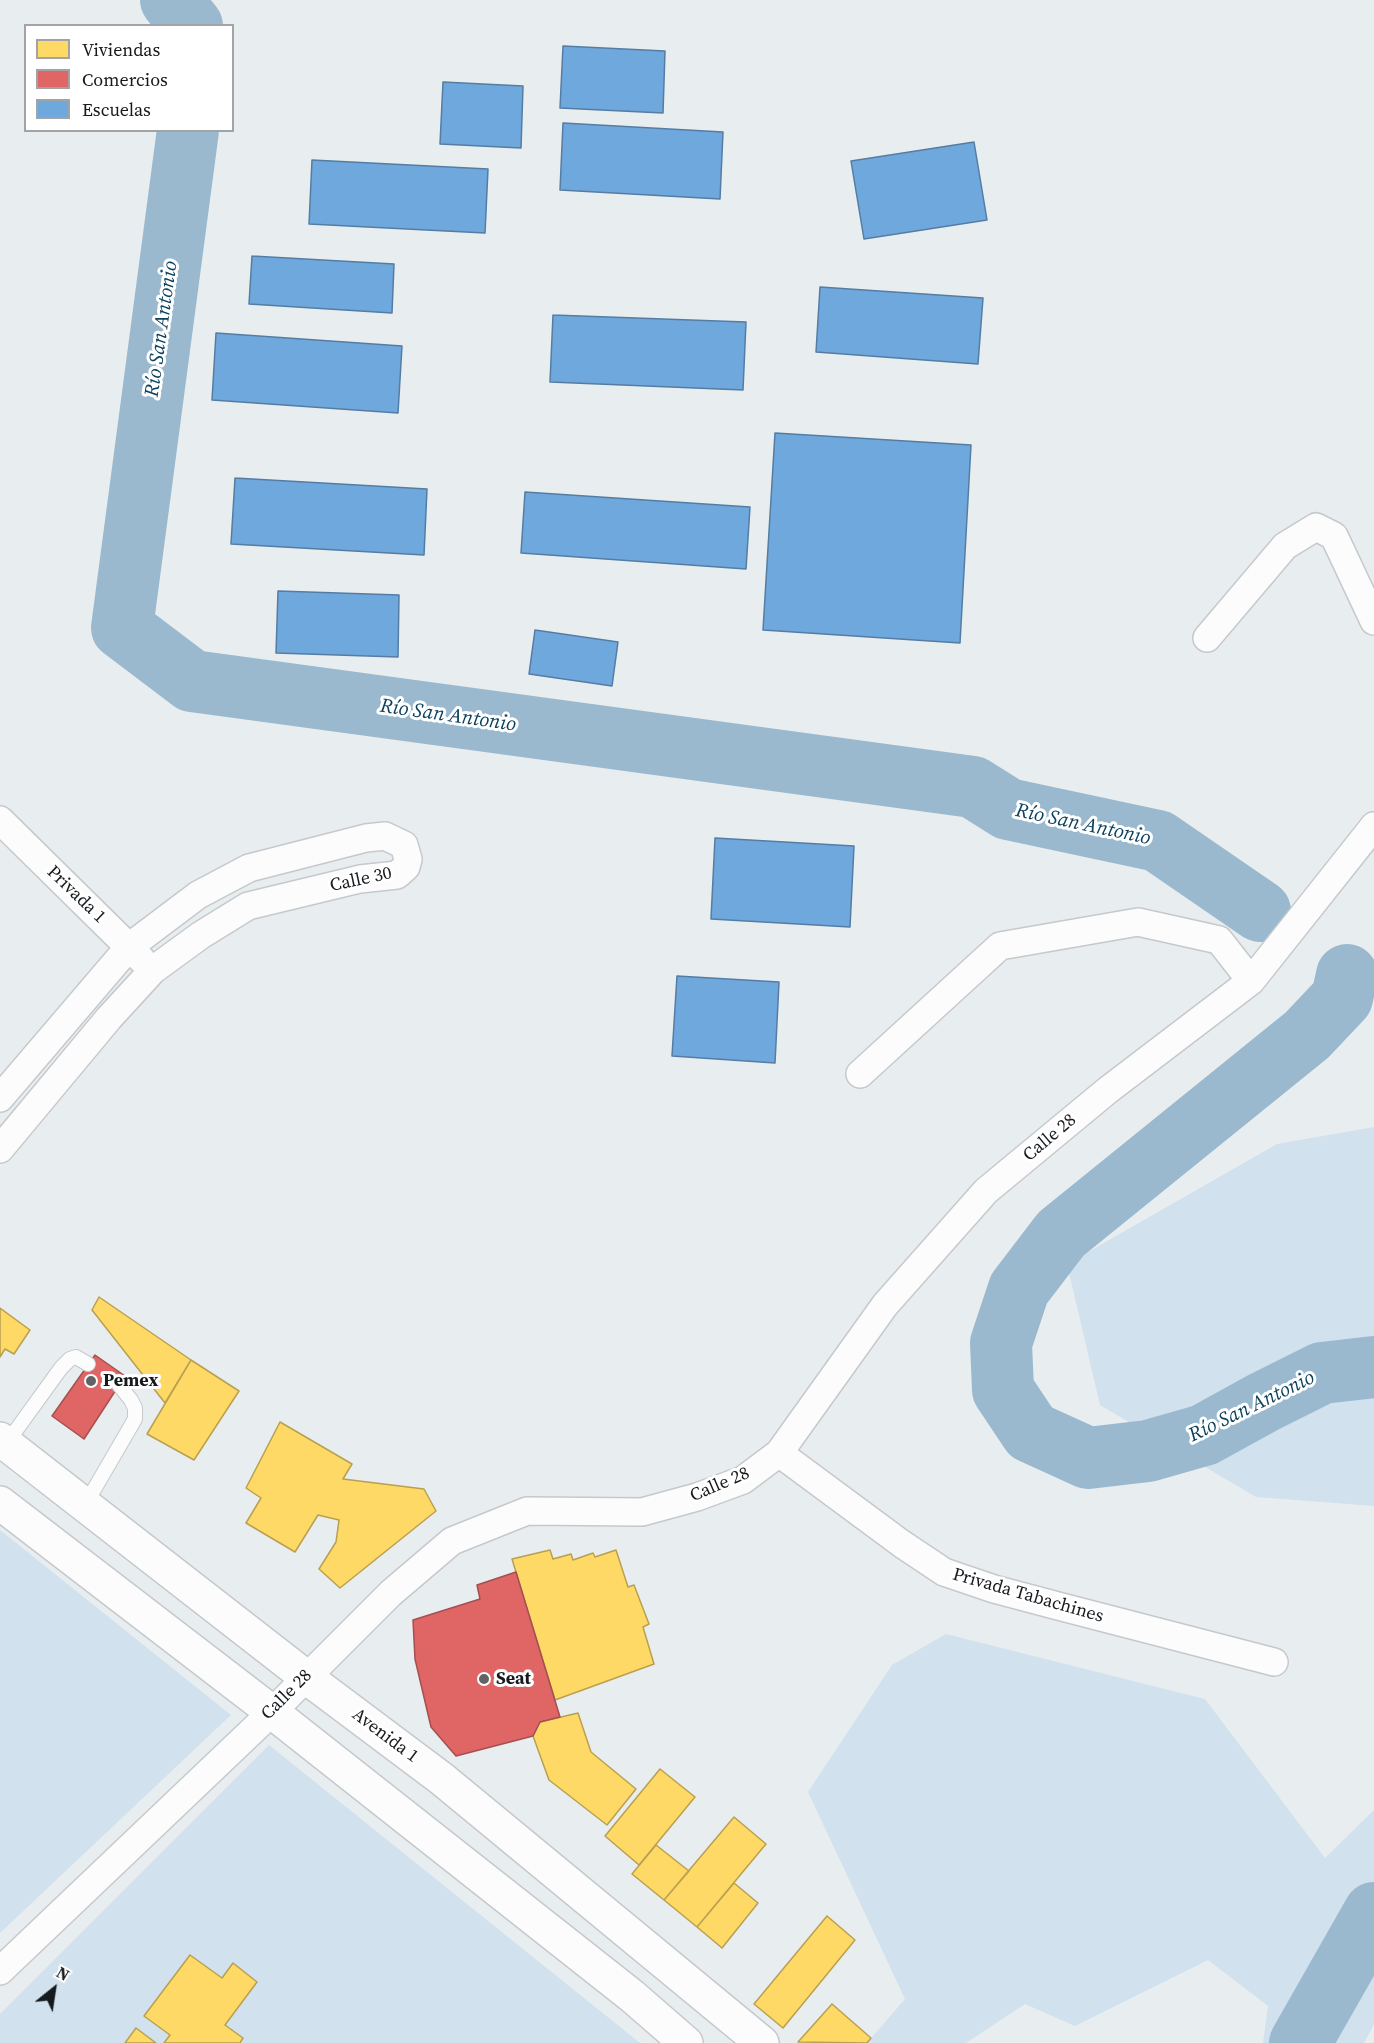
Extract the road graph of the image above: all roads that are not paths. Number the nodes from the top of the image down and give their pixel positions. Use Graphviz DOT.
graph roads {
  1 [pos="1374,621"];
  2 [pos="1207,638"];
  3 [pos="0,820"];
  4 [pos="1374,826"];
  5 [pos="129,947"];
  6 [pos="153,970"];
  7 [pos="1251,981"];
  8 [pos="860,1074"];
  9 [pos="0,1098"];
  10 [pos="0,1149"];
  11 [pos="88,1364"];
  12 [pos="119,1385"];
  13 [pos="3,1441"];
  14 [pos="779,1453"];
  15 [pos="0,1503"];
  16 [pos="85,1505"];
  17 [pos="1274,1662"];
  18 [pos="306,1677"];
  19 [pos="272,1712"];
  20 [pos="0,1971"];
  21 [pos="686,2043"];
  22 [pos="762,2043"];
  1 -- 2 [label="street"];
  3 -- 5 [label="street, Privada 1"];
  4 -- 7 [label="street, Calle 28"];
  5 -- 6 [label="street, Privada 1"];
  5 -- 6 [label="street, Calle 30"];
  5 -- 9 [label="street, Calle 30"];
  6 -- 10 [label="street, Calle 30"];
  7 -- 8 [label="street"];
  7 -- 14 [label="street, Calle 28"];
  11 -- 13 [label="lane"];
  12 -- 16 [label="lane"];
  13 -- 16 [label="main road, Avenida 1"];
  14 -- 17 [label="street, Privada Tabachines"];
  14 -- 18 [label="street, Calle 28"];
  15 -- 19 [label="main road"];
  16 -- 18 [label="main road, Avenida 1"];
  18 -- 19 [label="street, Calle 28"];
  18 -- 22 [label="main road, Avenida 1"];
  19 -- 20 [label="street, Calle 28"];
  19 -- 21 [label="main road"];
}
